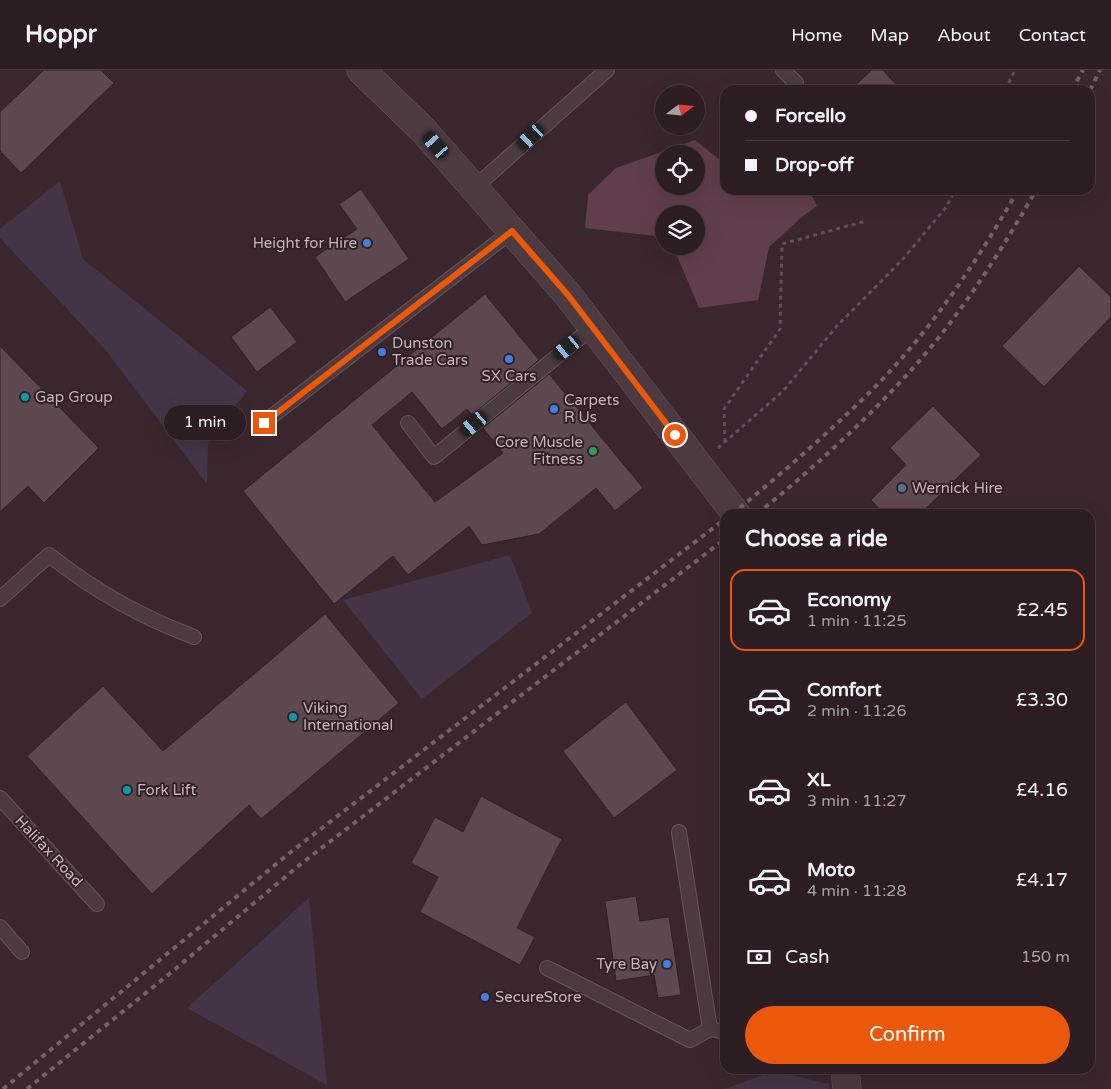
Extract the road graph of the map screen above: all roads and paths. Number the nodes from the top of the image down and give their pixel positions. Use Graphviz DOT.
graph roads {
  1 [pos="362,70"];
  2 [pos="783,70"];
  3 [pos="1015,70"];
  4 [pos="604,71"];
  5 [pos="796,83"];
  6 [pos="1008,85"];
  7 [pos="474,188"];
  8 [pos="952,195"];
  9 [pos="866,221"];
  10 [pos="512,231"];
  11 [pos="593,327"];
  12 [pos="264,423"];
  13 [pos="408,423"];
  14 [pos="725,442"];
  15 [pos="699,466"];
  16 [pos="732,509"];
  17 [pos="0,599"];
  18 [pos="194,637"];
  19 [pos="2,803"];
  20 [pos="679,832"];
  21 [pos="97,904"];
  22 [pos="0,927"];
  23 [pos="22,952"];
  24 [pos="547,968"];
  25 [pos="710,1029"];
  26 [pos="720,1031"];
  27 [pos="846,1074"];
  28 [pos="848,1089"];
  1 -- 7 [label="street"];
  2 -- 5 [label="lane"];
  3 -- 6 [label="path"];
  4 -- 7 [label="lane"];
  7 -- 10 [label="street"];
  8 -- 14 [label="path"];
  9 -- 14 [label="path"];
  10 -- 11 [label="street"];
  10 -- 12 [label="lane"];
  11 -- 13 [label="lane"];
  11 -- 15 [label="street"];
  14 -- 15 [label="path"];
  15 -- 16 [label="street"];
  17 -- 18 [label="lane"];
  19 -- 21 [label="lane, Halifax Road"];
  20 -- 25 [label="lane"];
  22 -- 23 [label="lane"];
  24 -- 25 [label="lane"];
  25 -- 26 [label="lane"];
  27 -- 28 [label="street"];
}
